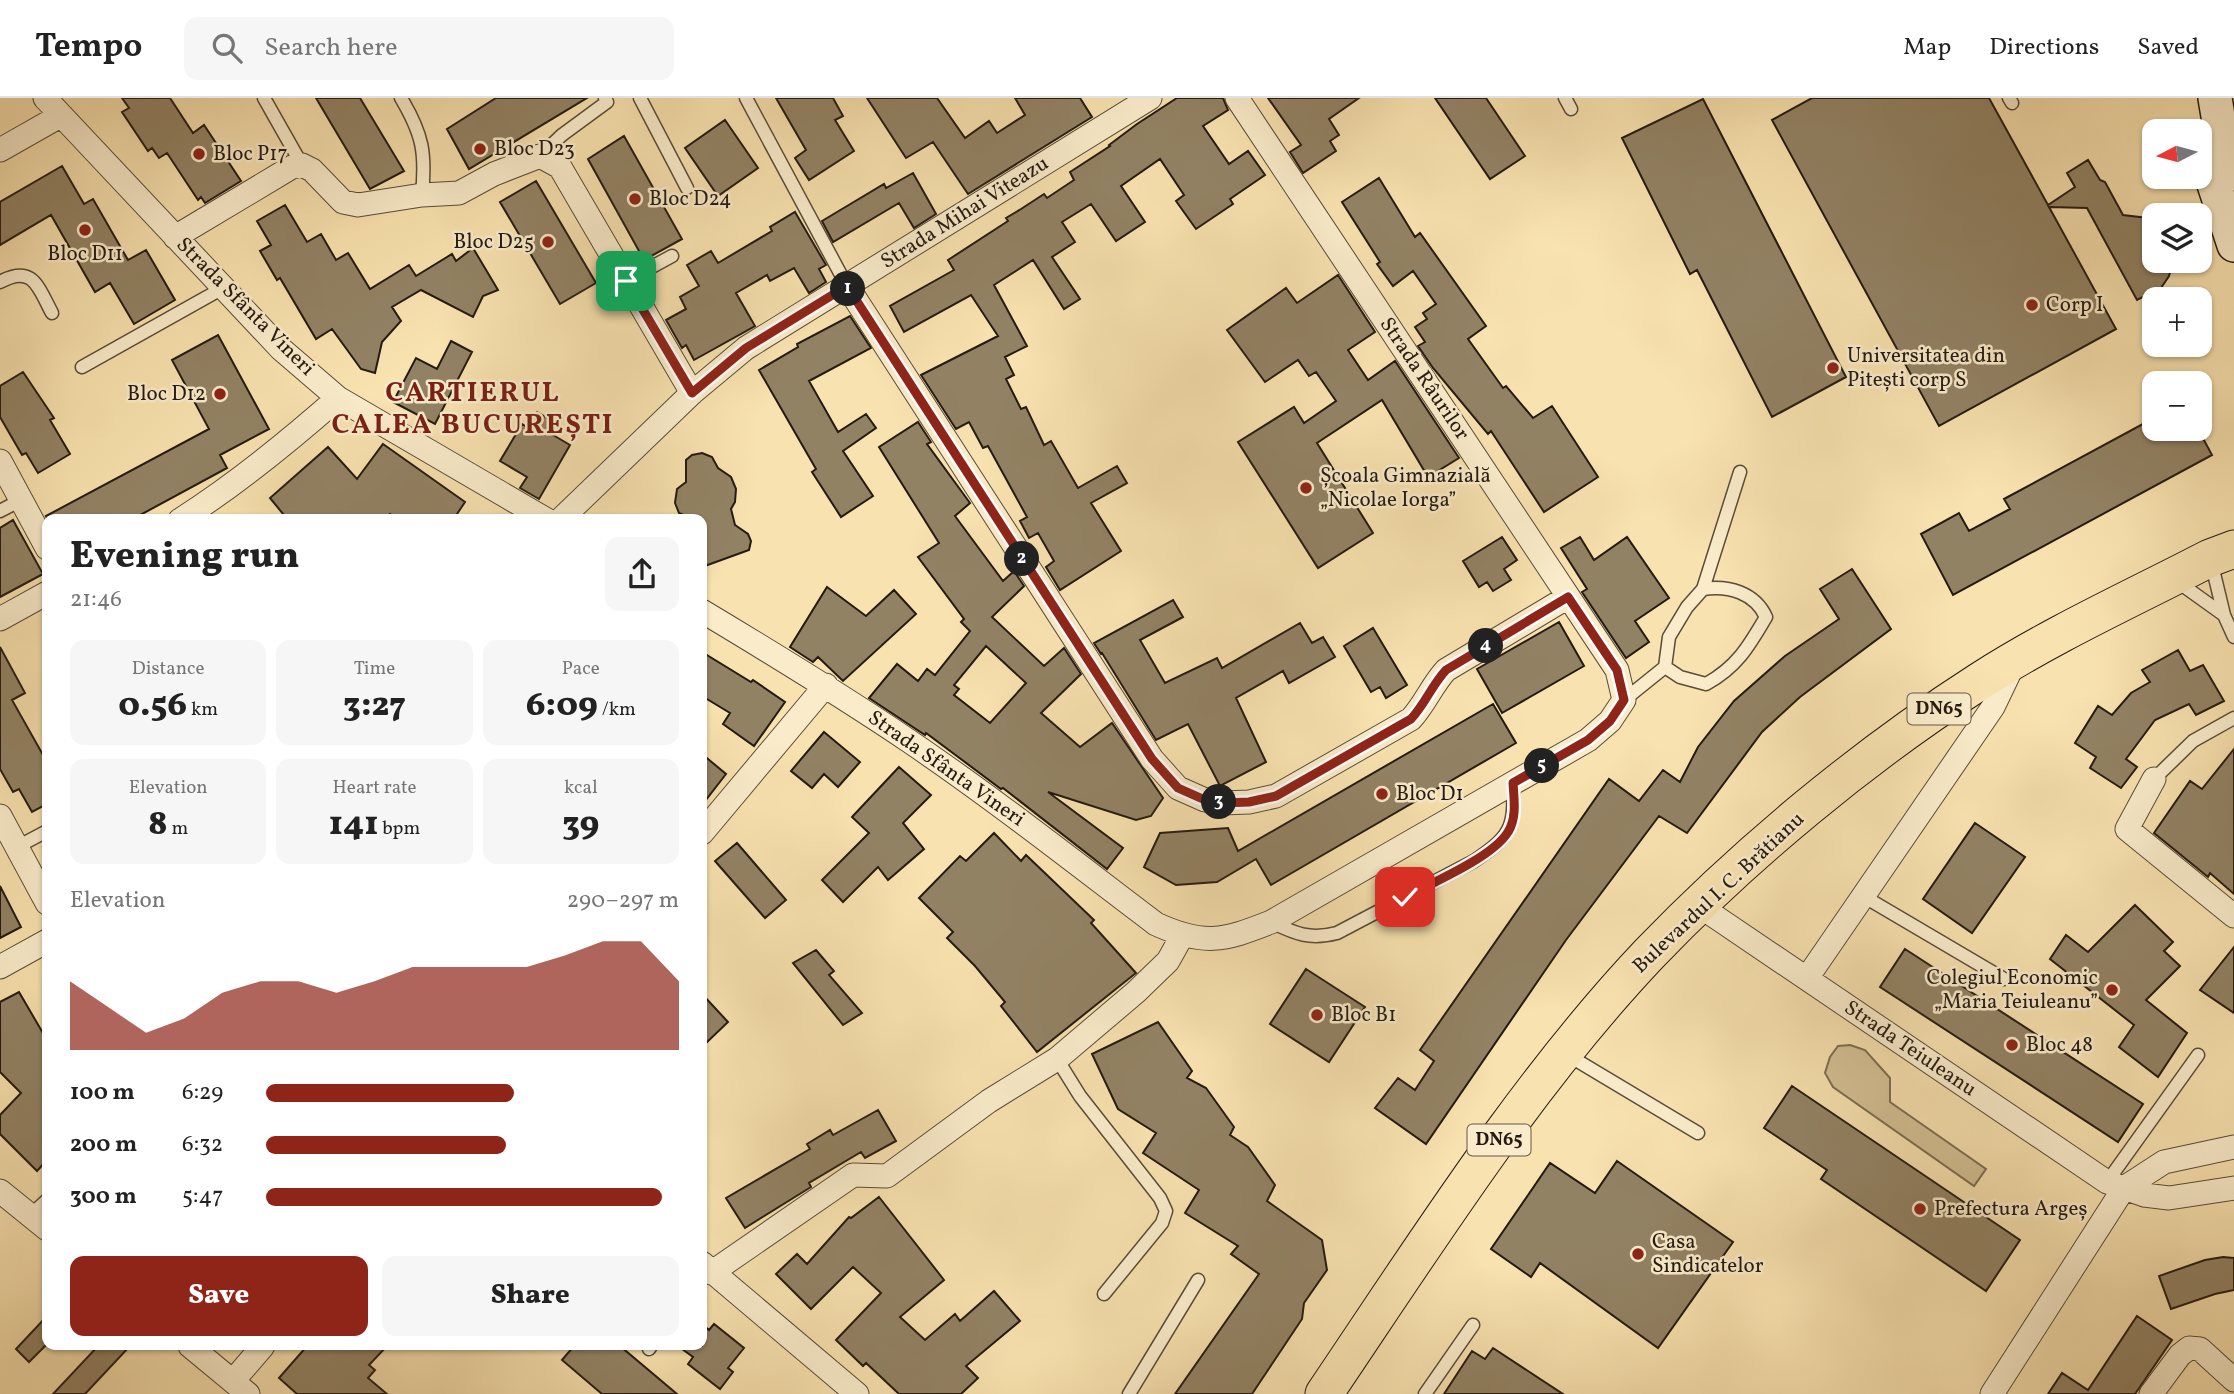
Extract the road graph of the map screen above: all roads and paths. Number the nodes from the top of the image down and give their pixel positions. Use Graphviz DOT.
graph roads {
  1 [pos="264,98"];
  2 [pos="401,98"];
  3 [pos="640,98"];
  4 [pos="746,98"];
  5 [pos="1237,98"];
  6 [pos="2192,98"];
  7 [pos="2215,98"];
  8 [pos="608,99"];
  9 [pos="1144,100"];
  10 [pos="53,107"];
  11 [pos="2195,119"];
  12 [pos="0,150"];
  13 [pos="540,156"];
  14 [pos="303,165"];
  15 [pos="2234,177"];
  16 [pos="2212,178"];
  17 [pos="687,188"];
  18 [pos="422,195"];
  19 [pos="175,236"];
  20 [pos="2234,245"];
  21 [pos="672,256"];
  22 [pos="626,281"];
  23 [pos="0,282"];
  24 [pos="847,286"];
  25 [pos="223,288"];
  26 [pos="52,313"];
  27 [pos="82,367"];
  28 [pos="692,393"];
  29 [pos="338,397"];
  30 [pos="0,461"];
  31 [pos="1740,472"];
  32 [pos="21,500"];
  33 [pos="0,511"];
  34 [pos="190,514"];
  35 [pos="537,514"];
  36 [pos="566,514"];
  37 [pos="42,539"];
  38 [pos="2226,547"];
  39 [pos="2171,579"];
  40 [pos="1703,589"];
  41 [pos="42,596"];
  42 [pos="1568,597"];
  43 [pos="707,614"];
  44 [pos="2224,615"];
  45 [pos="0,619"];
  46 [pos="2234,637"];
  47 [pos="2017,657"];
  48 [pos="1665,667"];
  49 [pos="826,685"];
  50 [pos="1624,700"];
  51 [pos="2234,718"];
  52 [pos="2154,779"];
  53 [pos="1513,783"];
  54 [pos="0,816"];
  55 [pos="707,827"];
  56 [pos="42,834"];
  57 [pos="17,847"];
  58 [pos="42,894"];
  59 [pos="1863,896"];
  60 [pos="1698,905"];
  61 [pos="2234,916"];
  62 [pos="1271,922"];
  63 [pos="1182,936"];
  64 [pos="42,945"];
  65 [pos="0,967"];
  66 [pos="1807,978"];
  67 [pos="2004,979"];
  68 [pos="1565,1054"];
  69 [pos="2197,1055"];
  70 [pos="1057,1059"];
  71 [pos="1698,1133"];
  72 [pos="2234,1147"];
  73 [pos="2116,1185"];
  74 [pos="2234,1188"];
  75 [pos="0,1191"];
  76 [pos="42,1215"];
  77 [pos="707,1272"];
  78 [pos="707,1275"];
  79 [pos="1198,1280"];
  80 [pos="1104,1294"];
  81 [pos="1473,1325"];
  82 [pos="195,1350"];
  83 [pos="261,1350"];
  84 [pos="2234,1380"];
  85 [pos="241,1387"];
  86 [pos="857,1394"];
  87 [pos="1129,1394"];
  88 [pos="1324,1394"];
  89 [pos="1425,1394"];
  90 [pos="1992,1394"];
  91 [pos="2151,1394"];
  1 -- 14 [label="lane"];
  2 -- 18 [label="lane"];
  3 -- 17 [label="lane"];
  4 -- 24 [label="lane"];
  5 -- 42 [label="street, Strada Râurilor"];
  6 -- 11 [label="main road"];
  7 -- 15 [label="main road"];
  8 -- 13 [label="lane"];
  9 -- 24 [label="street, Strada Mihai Viteazu"];
  10 -- 12 [label="street"];
  10 -- 19 [label="street, Strada Sfânta Vineri"];
  13 -- 18 [label="street"];
  13 -- 22 [label="street"];
  14 -- 18 [label="street"];
  14 -- 19 [label="street"];
  16 -- 20 [label="main road"];
  19 -- 25 [label="street, Strada Sfânta Vineri"];
  21 -- 22 [label="lane"];
  22 -- 28 [label="street"];
  23 -- 26 [label="lane"];
  24 -- 28 [label="street, Strada Mihai Viteazu"];
  24 -- 42 [label="street"];
  25 -- 27 [label="lane"];
  25 -- 29 [label="street, Strada Sfânta Vineri"];
  28 -- 36 [label="street, Strada Mihai Viteazu"];
  29 -- 34 [label="street"];
  29 -- 35 [label="street, Strada Sfânta Vineri"];
  30 -- 32 [label="street"];
  31 -- 40 [label="lane"];
  32 -- 33 [label="lane"];
  32 -- 37 [label="street"];
  38 -- 39 [label="main road, Bulevardul I. C. Brătianu / DN65"];
  38 -- 44 [label="lane"];
  39 -- 44 [label="lane"];
  39 -- 47 [label="main road, Bulevardul I. C. Brătianu / DN65"];
  40 -- 48 [label="lane"];
  40 -- 48 [label="lane"];
  41 -- 45 [label="street"];
  42 -- 50 [label="street, Strada Râurilor"];
  43 -- 49 [label="street, Strada Sfânta Vineri"];
  44 -- 46 [label="lane"];
  47 -- 59 [label="street"];
  47 -- 60 [label="main road, Bulevardul I. C. Brătianu / DN65"];
  48 -- 50 [label="lane"];
  49 -- 55 [label="street"];
  49 -- 63 [label="street, Strada Sfânta Vineri"];
  50 -- 53 [label="street"];
  51 -- 52 [label="lane"];
  52 -- 61 [label="street"];
  53 -- 62 [label="street"];
  53 -- 62 [label="lane"];
  54 -- 57 [label="street"];
  56 -- 57 [label="lane"];
  57 -- 58 [label="street"];
  59 -- 66 [label="street"];
  59 -- 67 [label="lane"];
  60 -- 66 [label="street, Strada Teiuleanu"];
  60 -- 68 [label="main road, Bulevardul I. C. Brătianu / DN65"];
  62 -- 63 [label="street"];
  63 -- 70 [label="street"];
  64 -- 65 [label="street"];
  66 -- 73 [label="street, Strada Teiuleanu"];
  68 -- 71 [label="lane"];
  68 -- 88 [label="main road, Bulevardul I. C. Brătianu / DN65"];
  69 -- 73 [label="lane"];
  70 -- 77 [label="street"];
  70 -- 80 [label="lane"];
  72 -- 73 [label="street"];
  73 -- 74 [label="street, Strada Teiuleanu"];
  73 -- 90 [label="street"];
  75 -- 76 [label="street"];
  78 -- 86 [label="street"];
  79 -- 87 [label="lane"];
  81 -- 89 [label="lane"];
  82 -- 85 [label="street"];
  83 -- 85 [label="street"];
  84 -- 91 [label="street"];
}
